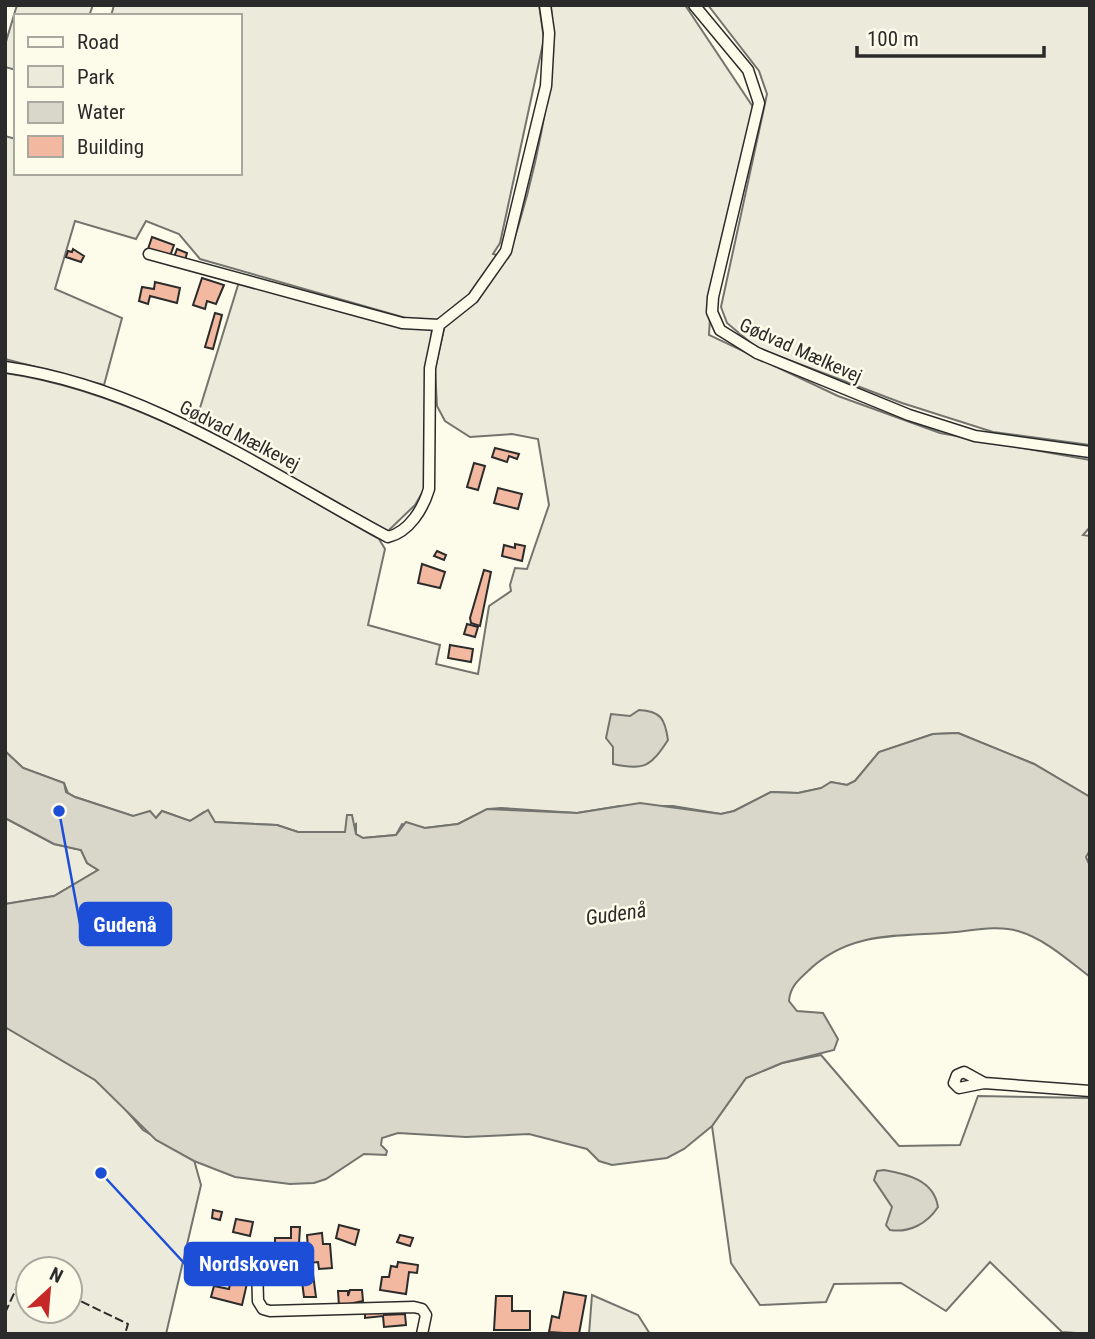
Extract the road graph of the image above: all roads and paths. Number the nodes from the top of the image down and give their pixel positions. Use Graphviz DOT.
graph roads {
  1 [pos="545,5"];
  2 [pos="694,5"];
  3 [pos="149,254"];
  4 [pos="439,325"];
  5 [pos="5,368"];
  6 [pos="1090,452"];
  7 [pos="984,1083"];
  8 [pos="1090,1091"];
  9 [pos="257,1266"];
  10 [pos="422,1334"];
  1 -- 4 [label="street"];
  2 -- 6 [label="street, Gødvad Mælkevej"];
  3 -- 4 [label="street"];
  4 -- 5 [label="street, Gødvad Mælkevej"];
  7 -- 8 [label="street"];
  9 -- 10 [label="street"];
}
